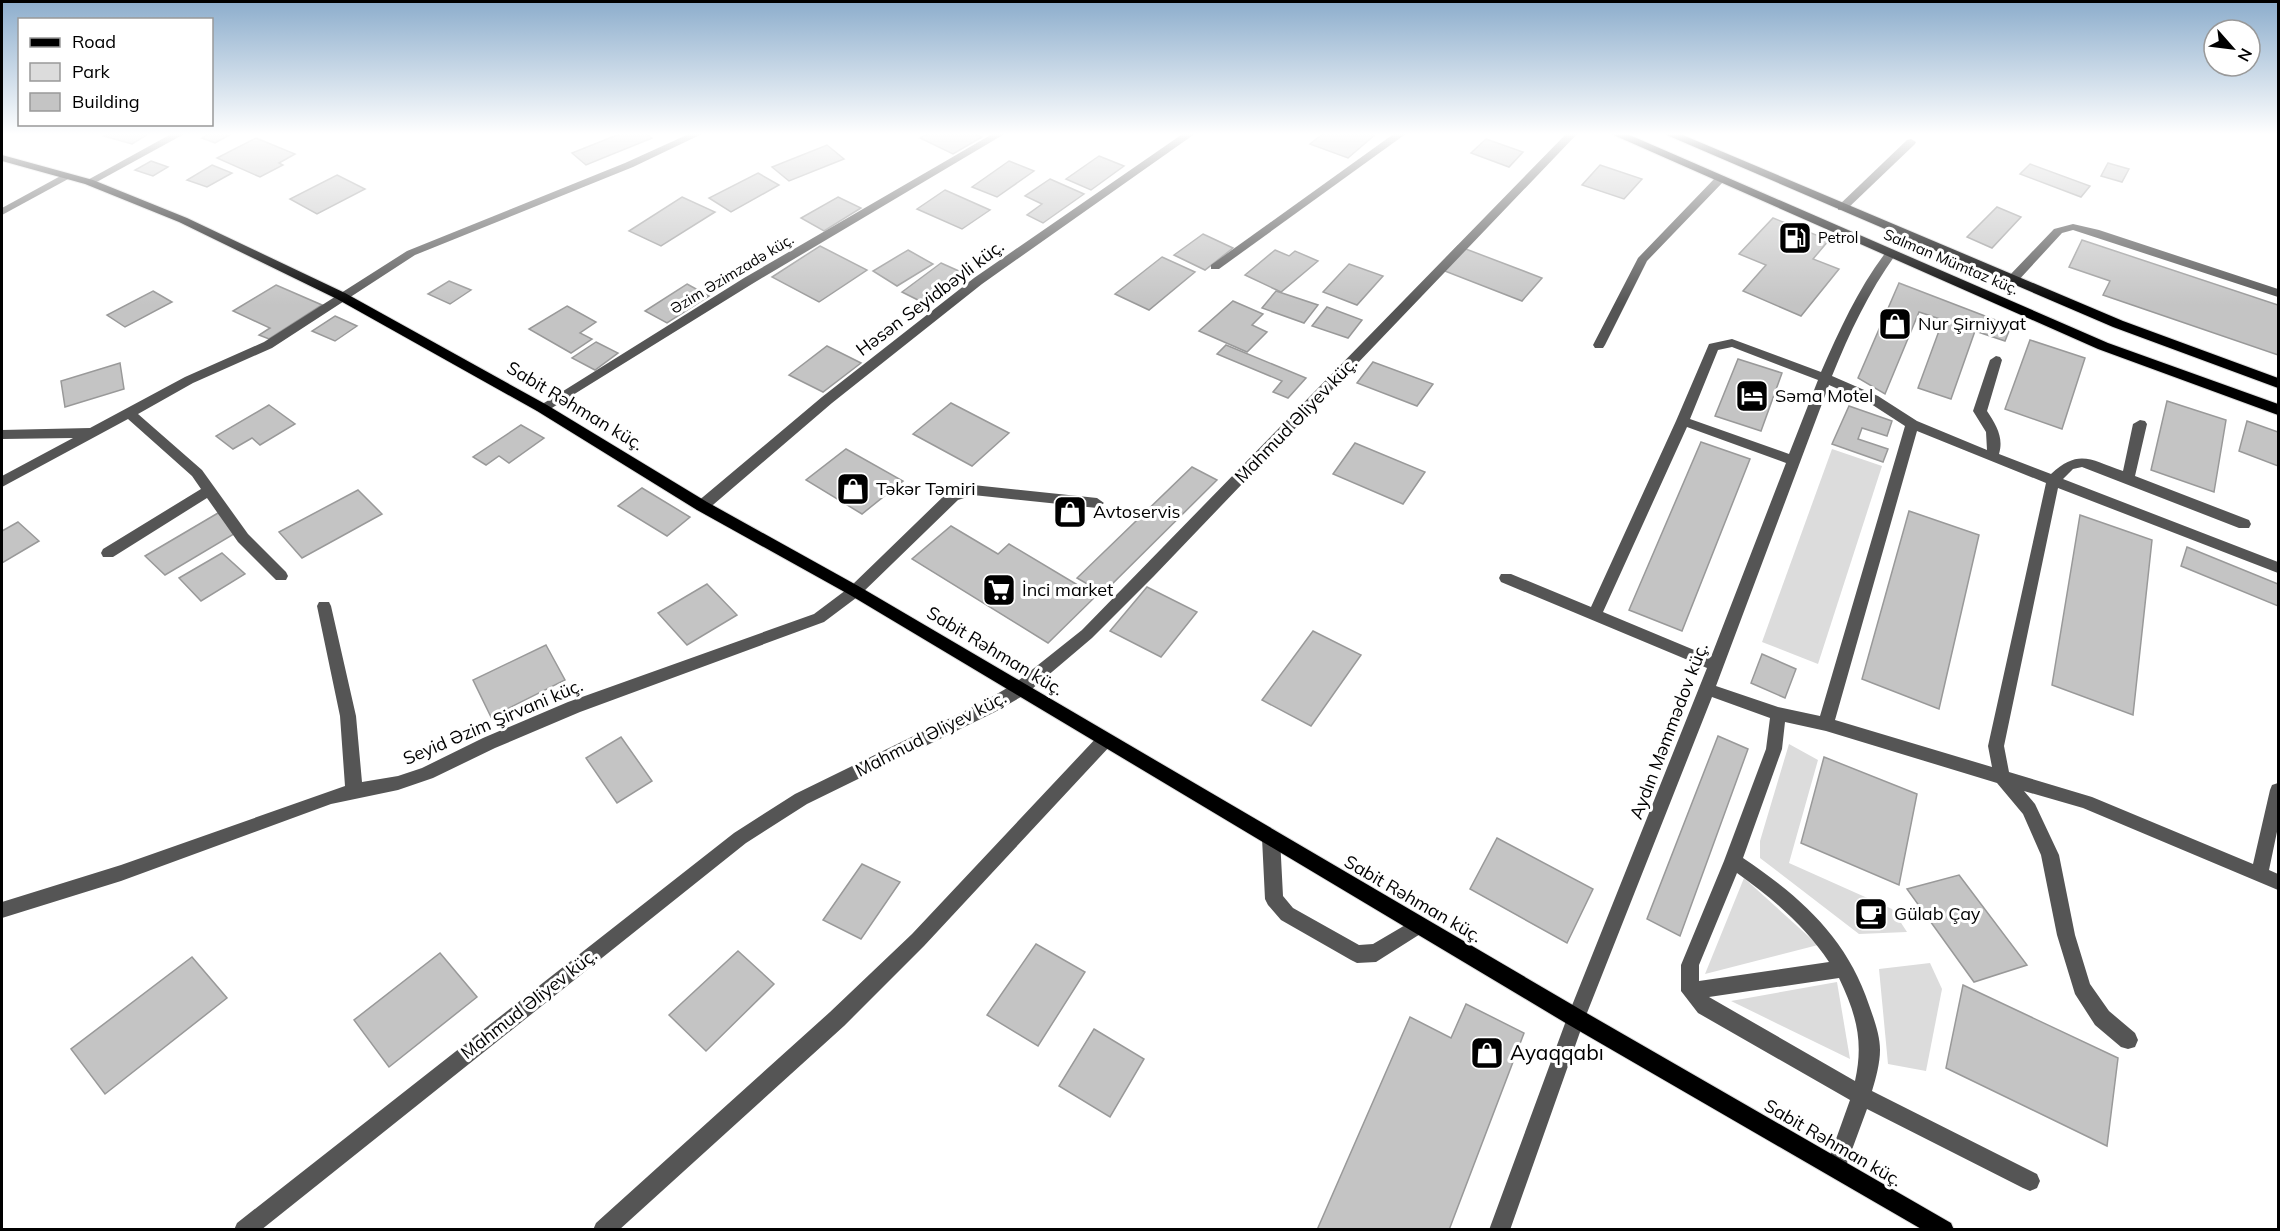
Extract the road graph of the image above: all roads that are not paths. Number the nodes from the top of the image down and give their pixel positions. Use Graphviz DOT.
graph roads {
  1 [pos="40,190"];
  2 [pos="110,190"];
  3 [pos="563,190"];
  4 [pos="903,190"];
  5 [pos="1108,190"];
  6 [pos="1322,190"];
  7 [pos="1518,190"];
  8 [pos="1703,190"];
  9 [pos="1746,190"];
  10 [pos="1802,190"];
  11 [pos="1860,190"];
  12 [pos="1842,208"];
  13 [pos="2,212"];
  14 [pos="1908,236"];
  15 [pos="1890,254"];
  16 [pos="1215,267"];
  17 [pos="2012,280"];
  18 [pos="2278,293"];
  19 [pos="340,296"];
  20 [pos="1599,345"];
  21 [pos="1996,360"];
  22 [pos="1825,378"];
  23 [pos="2278,383"];
  24 [pos="542,408"];
  25 [pos="2278,410"];
  26 [pos="129,413"];
  27 [pos="1683,421"];
  28 [pos="1912,424"];
  29 [pos="2140,424"];
  30 [pos="93,433"];
  31 [pos="2,434"];
  32 [pos="1992,456"];
  33 [pos="1794,461"];
  34 [pos="2128,478"];
  35 [pos="2053,480"];
  36 [pos="2,482"];
  37 [pos="210,490"];
  38 [pos="1097,503"];
  39 [pos="702,506"];
  40 [pos="2244,524"];
  41 [pos="108,553"];
  42 [pos="2278,568"];
  43 [pos="281,576"];
  44 [pos="1506,578"];
  45 [pos="855,591"];
  46 [pos="324,606"];
  47 [pos="1594,616"];
  48 [pos="1715,665"];
  49 [pos="1707,688"];
  50 [pos="1020,689"];
  51 [pos="1778,714"];
  52 [pos="1826,724"];
  53 [pos="1105,740"];
  54 [pos="2002,776"];
  55 [pos="2278,790"];
  56 [pos="354,791"];
  57 [pos="1271,838"];
  58 [pos="1733,861"];
  59 [pos="2260,873"];
  60 [pos="2278,882"];
  61 [pos="2,910"];
  62 [pos="1419,925"];
  63 [pos="1845,968"];
  64 [pos="1689,991"];
  65 [pos="1576,1018"];
  66 [pos="2128,1040"];
  67 [pos="1860,1095"];
  68 [pos="1836,1167"];
  69 [pos="2030,1181"];
  70 [pos="244,1230"];
  71 [pos="603,1230"];
  72 [pos="1500,1230"];
  73 [pos="1944,1230"];
  1 -- 13 [label="street"];
  2 -- 19 [label="main road, Sabit Rəhman küç."];
  3 -- 19 [label="street"];
  4 -- 24 [label="street, Əzim Əzimzadə küç."];
  5 -- 39 [label="street, Həsən Seyidbəyli küç."];
  6 -- 16 [label="street"];
  7 -- 50 [label="street, Mahmud Əliyev küç."];
  8 -- 20 [label="street"];
  9 -- 15 [label="highway, Salman Mümtaz küç."];
  10 -- 12 [label="highway"];
  11 -- 12 [label="street"];
  12 -- 14 [label="highway"];
  14 -- 15 [label="highway"];
  14 -- 17 [label="highway"];
  15 -- 22 [label="street, Aydın Məmmədov küç."];
  15 -- 25 [label="highway, Salman Mümtaz küç."];
  17 -- 18 [label="street"];
  17 -- 23 [label="highway"];
  19 -- 24 [label="main road, Sabit Rəhman küç."];
  19 -- 26 [label="street"];
  21 -- 32 [label="street"];
  22 -- 27 [label="street"];
  22 -- 28 [label="street"];
  22 -- 33 [label="street, Aydın Məmmədov küç."];
  24 -- 39 [label="main road, Sabit Rəhman küç."];
  26 -- 30 [label="street"];
  26 -- 37 [label="street"];
  27 -- 33 [label="street"];
  27 -- 47 [label="street"];
  28 -- 32 [label="street"];
  28 -- 52 [label="street"];
  29 -- 34 [label="street"];
  30 -- 31 [label="street"];
  30 -- 36 [label="street"];
  32 -- 35 [label="street"];
  33 -- 48 [label="street, Aydın Məmmədov küç."];
  34 -- 35 [label="street"];
  34 -- 40 [label="street"];
  35 -- 42 [label="street"];
  35 -- 54 [label="street"];
  37 -- 41 [label="street"];
  37 -- 43 [label="street"];
  38 -- 45 [label="street, Seyid Əzim Şirvani küç."];
  39 -- 45 [label="main road, Sabit Rəhman küç."];
  44 -- 47 [label="street"];
  45 -- 50 [label="main road, Sabit Rəhman küç."];
  45 -- 56 [label="street, Seyid Əzim Şirvani küç."];
  46 -- 56 [label="street"];
  47 -- 48 [label="street"];
  48 -- 49 [label="street, Aydın Məmmədov küç."];
  49 -- 51 [label="street"];
  49 -- 65 [label="street, Aydın Məmmədov küç."];
  50 -- 53 [label="main road, Sabit Rəhman küç."];
  50 -- 70 [label="street, Mahmud Əliyev küç."];
  51 -- 52 [label="street"];
  51 -- 58 [label="street"];
  52 -- 54 [label="street"];
  53 -- 57 [label="main road, Sabit Rəhman küç."];
  53 -- 71 [label="street"];
  54 -- 59 [label="street"];
  54 -- 66 [label="street"];
  55 -- 59 [label="street"];
  56 -- 61 [label="street, Seyid Əzim Şirvani küç."];
  57 -- 62 [label="main road, Sabit Rəhman küç."];
  57 -- 62 [label="street"];
  58 -- 63 [label="street"];
  58 -- 64 [label="street"];
  59 -- 60 [label="street"];
  62 -- 65 [label="main road, Sabit Rəhman küç."];
  63 -- 64 [label="street"];
  63 -- 67 [label="street"];
  64 -- 67 [label="street"];
  65 -- 68 [label="main road, Sabit Rəhman küç."];
  65 -- 72 [label="street, Aydın Məmmədov küç."];
  67 -- 68 [label="street"];
  67 -- 69 [label="street"];
  68 -- 73 [label="main road, Sabit Rəhman küç."];
}
